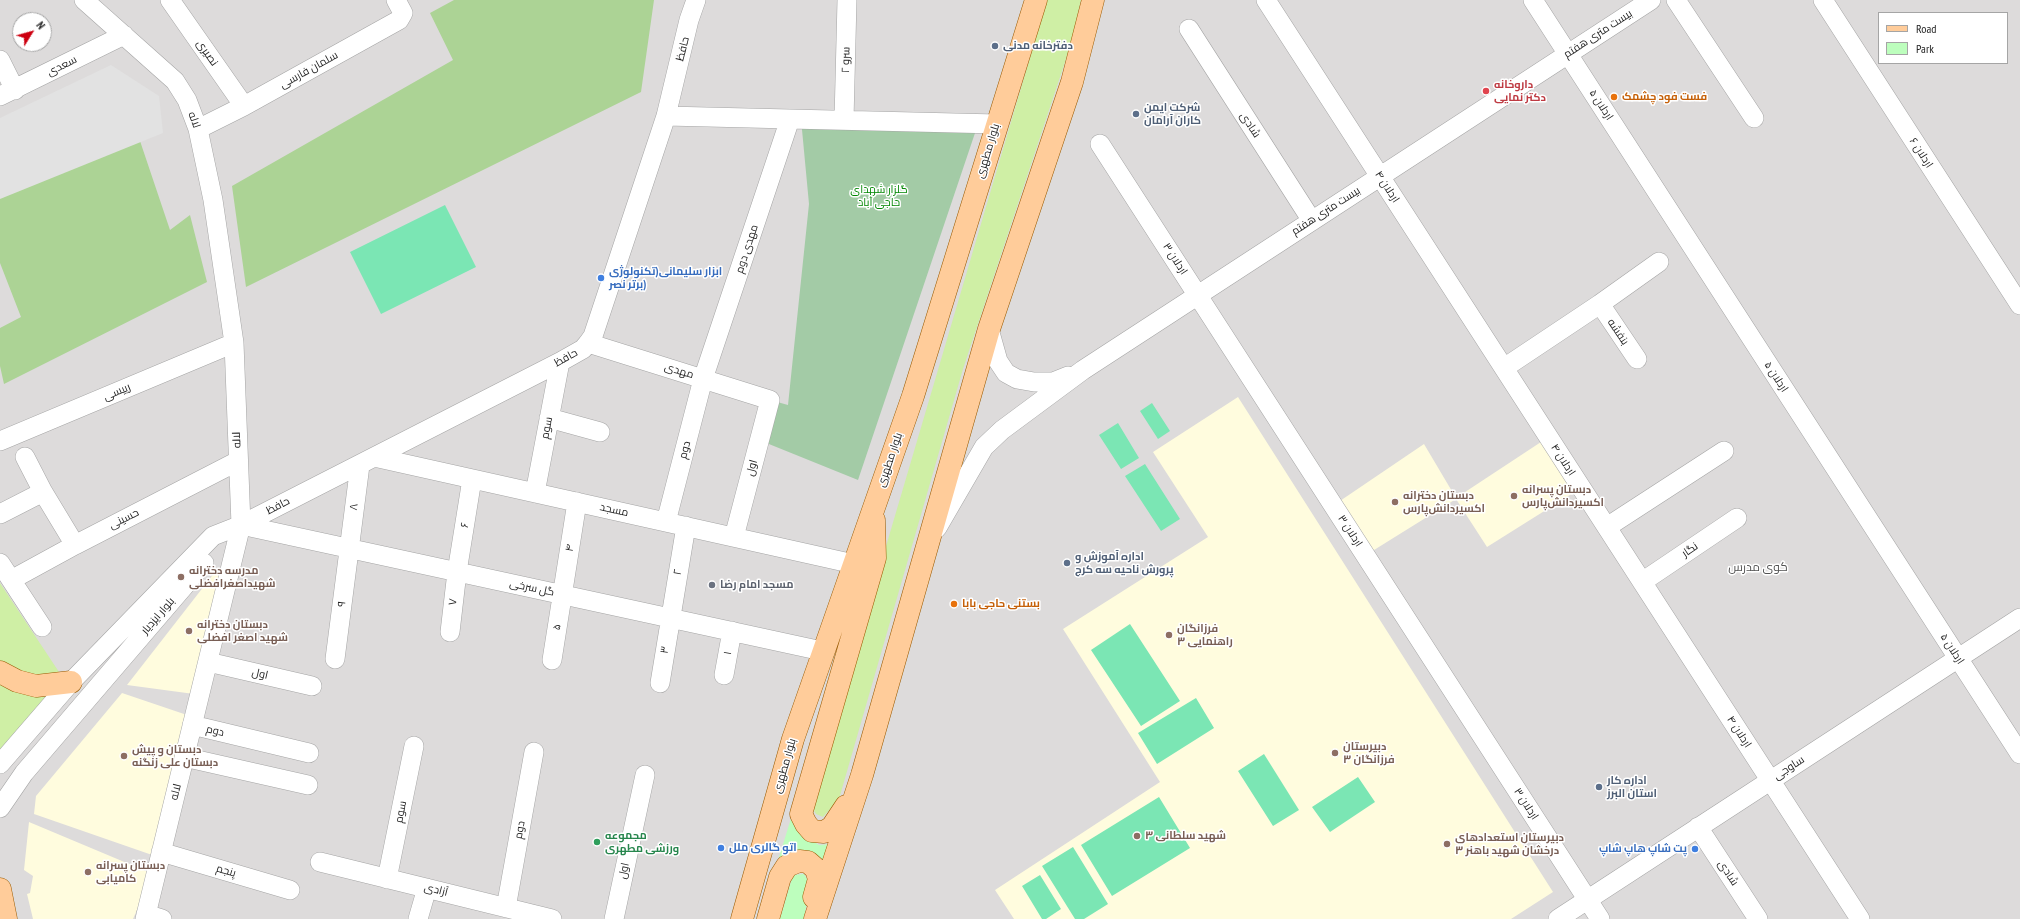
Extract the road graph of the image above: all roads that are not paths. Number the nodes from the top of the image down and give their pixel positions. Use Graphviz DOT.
graph roads {
  1 [pos="84,0"];
  2 [pos="170,0"];
  3 [pos="396,0"];
  4 [pos="683,0"];
  5 [pos="696,0"];
  6 [pos="847,0"];
  7 [pos="1036,0"];
  8 [pos="1093,0"];
  9 [pos="1266,0"];
  10 [pos="1533,0"];
  11 [pos="1651,0"];
  12 [pos="1676,0"];
  13 [pos="1823,0"];
  14 [pos="689,20"];
  15 [pos="1189,29"];
  16 [pos="124,35"];
  17 [pos="1568,54"];
  18 [pos="0,60"];
  19 [pos="8,93"];
  20 [pos="244,106"];
  21 [pos="666,116"];
  22 [pos="1754,118"];
  23 [pos="790,119"];
  24 [pos="844,120"];
  25 [pos="997,124"];
  26 [pos="198,129"];
  27 [pos="1100,144"];
  28 [pos="1380,176"];
  29 [pos="1312,221"];
  30 [pos="1659,262"];
  31 [pos="1198,295"];
  32 [pos="1600,304"];
  33 [pos="2020,305"];
  34 [pos="990,329"];
  35 [pos="234,343"];
  36 [pos="588,344"];
  37 [pos="1637,359"];
  38 [pos="560,362"];
  39 [pos="1504,368"];
  40 [pos="1083,370"];
  41 [pos="703,379"];
  42 [pos="770,400"];
  43 [pos="549,418"];
  44 [pos="600,432"];
  45 [pos="0,441"];
  46 [pos="1724,451"];
  47 [pos="25,457"];
  48 [pos="238,461"];
  49 [pos="367,461"];
  50 [pos="472,479"];
  51 [pos="43,492"];
  52 [pos="535,493"];
  53 [pos="577,502"];
  54 [pos="873,508"];
  55 [pos="0,514"];
  56 [pos="1737,518"];
  57 [pos="666,522"];
  58 [pos="241,525"];
  59 [pos="686,526"];
  60 [pos="1606,527"];
  61 [pos="734,537"];
  62 [pos="930,541"];
  63 [pos="75,545"];
  64 [pos="349,548"];
  65 [pos="0,563"];
  66 [pos="854,564"];
  67 [pos="457,572"];
  68 [pos="11,580"];
  69 [pos="1642,582"];
  70 [pos="562,594"];
  71 [pos="670,618"];
  72 [pos="2020,618"];
  73 [pos="42,627"];
  74 [pos="732,631"];
  75 [pos="450,632"];
  76 [pos="822,650"];
  77 [pos="1958,658"];
  78 [pos="334,659"];
  79 [pos="552,660"];
  80 [pos="208,662"];
  81 [pos="0,672"];
  82 [pos="724,675"];
  83 [pos="71,682"];
  84 [pos="660,683"];
  85 [pos="312,686"];
  86 [pos="192,725"];
  87 [pos="414,746"];
  88 [pos="534,752"];
  89 [pos="309,753"];
  90 [pos="2020,754"];
  91 [pos="184,757"];
  92 [pos="0,764"];
  93 [pos="644,775"];
  94 [pos="862,775"];
  95 [pos="1770,781"];
  96 [pos="308,786"];
  97 [pos="0,808"];
  98 [pos="1698,827"];
  99 [pos="161,852"];
  100 [pos="320,862"];
  101 [pos="388,879"];
  102 [pos="427,888"];
  103 [pos="0,889"];
  104 [pos="290,890"];
  105 [pos="1588,899"];
  106 [pos="506,908"];
  107 [pos="151,917"];
  108 [pos="6,919"];
  109 [pos="418,919"];
  110 [pos="548,919"];
  111 [pos="614,919"];
  112 [pos="742,919"];
  113 [pos="768,919"];
  114 [pos="808,919"];
  115 [pos="815,919"];
  116 [pos="1558,919"];
  117 [pos="1600,919"];
  118 [pos="1758,919"];
  119 [pos="1860,919"];
  1 -- 16 [label="street, لاله"];
  2 -- 20 [label="street, نصیری"];
  3 -- 20 [label="street, سلمان فارسی"];
  4 -- 14 [label="street"];
  5 -- 14 [label="street, حافظ"];
  6 -- 24 [label="street, سرو ۲"];
  7 -- 25 [label="main road, بلوار مطهری"];
  8 -- 34 [label="main road"];
  9 -- 28 [label="street, اردلان ۴"];
  10 -- 17 [label="street, اردلان ۵"];
  11 -- 17 [label="street, بیست متری هفتم"];
  12 -- 22 [label="street"];
  13 -- 33 [label="street, اردلان ۶"];
  14 -- 21 [label="street, حافظ"];
  15 -- 29 [label="street, شادی"];
  16 -- 19 [label="street, سعدی"];
  16 -- 26 [label="street, لاله"];
  17 -- 28 [label="street, بیست متری هفتم"];
  17 -- 77 [label="street, اردلان ۵"];
  18 -- 19 [label="street"];
  20 -- 26 [label="street, سلمان فارسی"];
  21 -- 23 [label="street"];
  21 -- 36 [label="street, حافظ"];
  23 -- 24 [label="street"];
  23 -- 41 [label="street, مهدی دوم"];
  24 -- 25 [label="street"];
  25 -- 54 [label="main road, بلوار مطهری"];
  26 -- 35 [label="street, لاله"];
  27 -- 31 [label="street, اردلان ۳"];
  28 -- 29 [label="street, بیست متری هفتم"];
  28 -- 39 [label="street, اردلان ۴"];
  29 -- 31 [label="street, بیست متری هفتم"];
  30 -- 32 [label="street"];
  31 -- 40 [label="street, بیست متری هفتم"];
  31 -- 105 [label="street, اردلان ۳"];
  32 -- 37 [label="street, بنفشه"];
  32 -- 39 [label="street"];
  34 -- 40 [label="street"];
  34 -- 62 [label="main road"];
  35 -- 45 [label="street, رییسی"];
  35 -- 48 [label="street, لاله"];
  36 -- 38 [label="street, حافظ"];
  36 -- 41 [label="street, مهدی"];
  38 -- 43 [label="street, سوم"];
  38 -- 49 [label="street, حافظ"];
  39 -- 60 [label="street, اردلان ۴"];
  40 -- 62 [label="street"];
  41 -- 42 [label="street, مهدی"];
  41 -- 57 [label="street, دوم"];
  42 -- 61 [label="street, اول"];
  43 -- 44 [label="street"];
  43 -- 52 [label="street, سوم"];
  46 -- 60 [label="street"];
  47 -- 51 [label="street"];
  48 -- 58 [label="street, لاله"];
  48 -- 63 [label="street, حسینی"];
  49 -- 50 [label="street, مسجد"];
  49 -- 58 [label="street, حافظ"];
  49 -- 64 [label="street, ۸"];
  50 -- 52 [label="street, مسجد"];
  50 -- 67 [label="street, ۶"];
  51 -- 55 [label="street"];
  51 -- 63 [label="street"];
  52 -- 53 [label="street, مسجد"];
  53 -- 57 [label="street, مسجد"];
  53 -- 70 [label="street, ۴"];
  54 -- 66 [label="main road, بلوار مطهری"];
  54 -- 94 [label="main road"];
  56 -- 69 [label="street, نگار"];
  57 -- 59 [label="street, مسجد"];
  58 -- 64 [label="street, گل سرخی"];
  58 -- 80 [label="street, لاله"];
  58 -- 83 [label="street, بلوار ایزدیار"];
  58 -- 97 [label="street, بلوار ایزدیار"];
  59 -- 61 [label="street, مسجد"];
  59 -- 71 [label="street, ۲"];
  60 -- 69 [label="street, اردلان ۴"];
  61 -- 66 [label="street, مسجد"];
  62 -- 94 [label="main road"];
  63 -- 68 [label="street, حسینی"];
  64 -- 67 [label="street, گل سرخی"];
  64 -- 78 [label="street, ۹"];
  65 -- 68 [label="street"];
  66 -- 76 [label="main road, بلوار مطهری"];
  67 -- 70 [label="street, گل سرخی"];
  67 -- 75 [label="street, ۷"];
  68 -- 73 [label="street"];
  69 -- 95 [label="street, اردلان ۴"];
  70 -- 71 [label="street, گل سرخی"];
  70 -- 79 [label="street, ۵"];
  71 -- 74 [label="street, گل سرخی"];
  71 -- 84 [label="street, ۳"];
  72 -- 77 [label="street, ساوجی"];
  74 -- 76 [label="street, گل سرخی"];
  74 -- 82 [label="street, ۱"];
  76 -- 112 [label="main road, بلوار مطهری"];
  77 -- 90 [label="street, اردلان ۵"];
  77 -- 95 [label="street, ساوجی"];
  80 -- 85 [label="street, اول"];
  80 -- 86 [label="street, لاله"];
  81 -- 83 [label="main road"];
  83 -- 92 [label="street, بلوار ایزدیار"];
  86 -- 89 [label="street, دوم"];
  86 -- 91 [label="street, لاله"];
  87 -- 101 [label="street, سوم"];
  88 -- 106 [label="street, دوم"];
  91 -- 96 [label="street"];
  91 -- 99 [label="street, لاله"];
  93 -- 111 [label="street, اول"];
  94 -- 115 [label="main road"];
  95 -- 98 [label="street, ساوجی"];
  95 -- 119 [label="street, اردلان ۴"];
  98 -- 105 [label="street, ساوجی"];
  98 -- 118 [label="street, شادی"];
  99 -- 104 [label="street, پنجم"];
  99 -- 107 [label="street, لاله"];
  100 -- 101 [label="street, آزادی"];
  101 -- 102 [label="street, آزادی"];
  102 -- 106 [label="street, آزادی"];
  102 -- 109 [label="street"];
  103 -- 108 [label="main road"];
  105 -- 116 [label="street, ساوجی"];
  105 -- 117 [label="street, اردلان ۳"];
  106 -- 110 [label="street, آزادی"];
  113 -- 114 [label="main road"];
}
